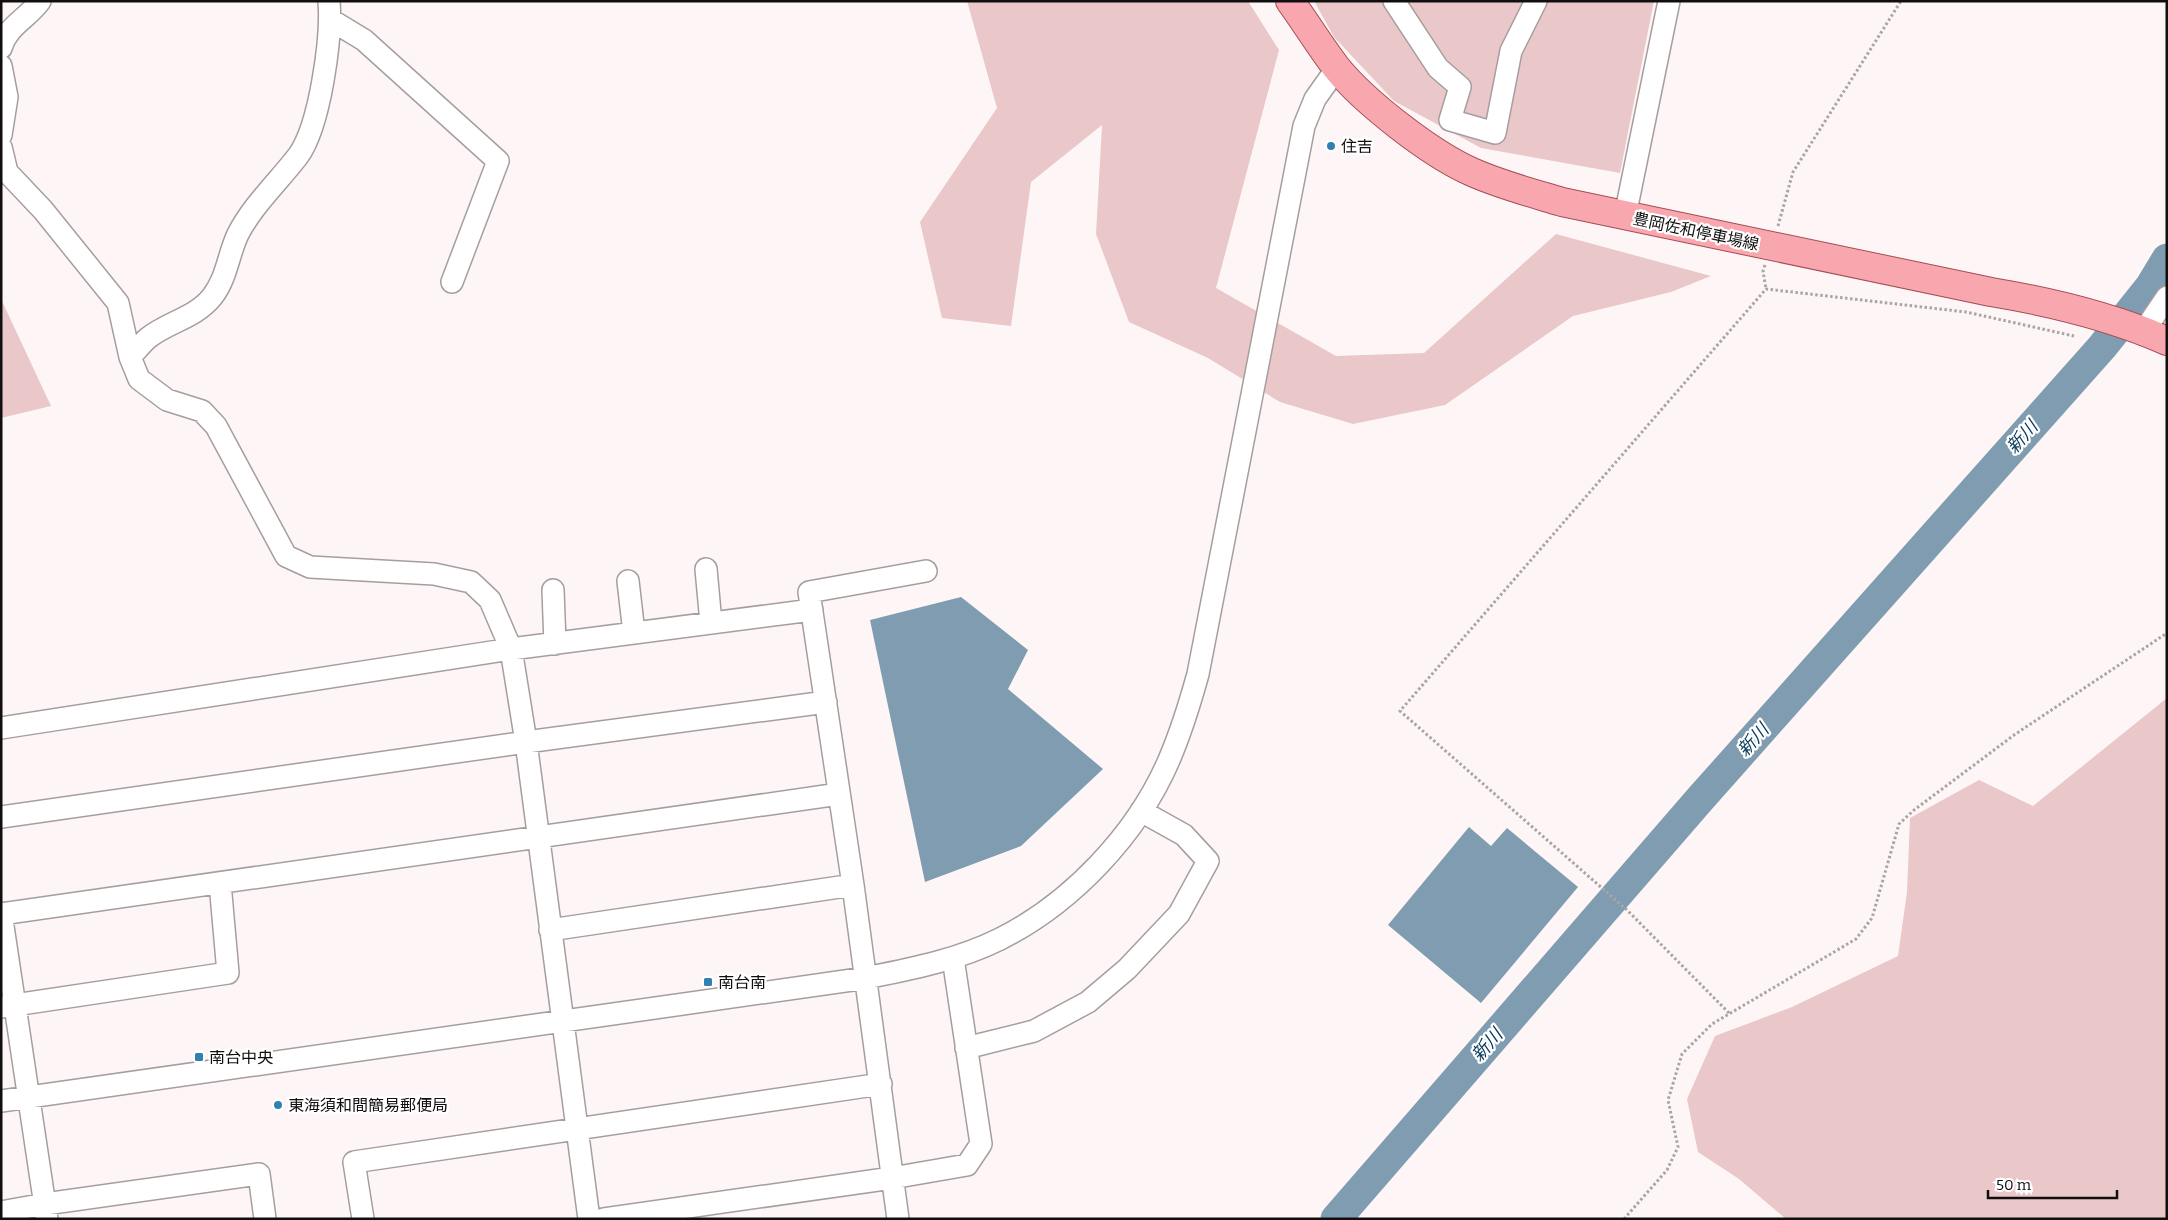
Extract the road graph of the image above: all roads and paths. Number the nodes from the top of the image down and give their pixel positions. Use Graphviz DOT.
graph roads {
  1 [pos="40,1"];
  2 [pos="1290,1"];
  3 [pos="1394,1"];
  4 [pos="1536,1"];
  5 [pos="1669,1"];
  6 [pos="1901,1"];
  7 [pos="330,11"];
  8 [pos="1,48"];
  9 [pos="1,66"];
  10 [pos="1337,68"];
  11 [pos="1,135"];
  12 [pos="1,147"];
  13 [pos="1624,216"];
  14 [pos="1776,232"];
  15 [pos="1765,265"];
  16 [pos="452,282"];
  17 [pos="1766,289"];
  18 [pos="2167,297"];
  19 [pos="2137,329"];
  20 [pos="2074,336"];
  21 [pos="130,357"];
  22 [pos="706,569"];
  23 [pos="926,572"];
  24 [pos="628,581"];
  25 [pos="553,590"];
  26 [pos="812,610"];
  27 [pos="711,623"];
  28 [pos="634,633"];
  29 [pos="2167,633"];
  30 [pos="555,644"];
  31 [pos="511,649"];
  32 [pos="826,702"];
  33 [pos="1,728"];
  34 [pos="526,742"];
  35 [pos="839,794"];
  36 [pos="1141,810"];
  37 [pos="1,817"];
  38 [pos="538,838"];
  39 [pos="220,883"];
  40 [pos="853,885"];
  41 [pos="1,914"];
  42 [pos="550,930"];
  43 [pos="953,958"];
  44 [pos="866,978"];
  45 [pos="9,1006"];
  46 [pos="1729,1014"];
  47 [pos="562,1021"];
  48 [pos="966,1048"];
  49 [pos="880,1084"];
  50 [pos="30,1097"];
  51 [pos="1,1101"];
  52 [pos="577,1129"];
  53 [pos="892,1178"];
  54 [pos="46,1211"];
  55 [pos="1,1212"];
  56 [pos="265,1219"];
  57 [pos="363,1219"];
  58 [pos="589,1219"];
  59 [pos="604,1219"];
  60 [pos="898,1219"];
  61 [pos="1624,1219"];
  1 -- 8 [label="street"];
  2 -- 10 [label="main road, 豊岡佐和停車場線"];
  3 -- 4 [label="street"];
  5 -- 13 [label="street"];
  6 -- 14 [label="path"];
  7 -- 16 [label="street"];
  7 -- 21 [label="street"];
  9 -- 11 [label="street"];
  10 -- 13 [label="main road, 豊岡佐和停車場線"];
  10 -- 36 [label="street"];
  12 -- 21 [label="street"];
  13 -- 19 [label="main road, 豊岡佐和停車場線"];
  15 -- 17 [label="path"];
  17 -- 20 [label="path"];
  17 -- 46 [label="path"];
  18 -- 19 [label="street"];
  21 -- 31 [label="street"];
  22 -- 27 [label="street"];
  23 -- 26 [label="street"];
  24 -- 28 [label="street"];
  25 -- 30 [label="street"];
  26 -- 27 [label="street"];
  26 -- 32 [label="street"];
  27 -- 28 [label="street"];
  28 -- 30 [label="street"];
  29 -- 46 [label="path"];
  30 -- 31 [label="street"];
  31 -- 33 [label="street"];
  31 -- 34 [label="street"];
  32 -- 34 [label="street"];
  32 -- 35 [label="street"];
  34 -- 37 [label="street"];
  34 -- 38 [label="street"];
  35 -- 38 [label="street"];
  35 -- 40 [label="street"];
  36 -- 43 [label="street"];
  36 -- 48 [label="street"];
  38 -- 39 [label="street"];
  38 -- 42 [label="street"];
  39 -- 41 [label="street"];
  39 -- 45 [label="street"];
  40 -- 42 [label="street"];
  40 -- 44 [label="street"];
  41 -- 45 [label="street"];
  42 -- 47 [label="street"];
  43 -- 44 [label="street"];
  43 -- 48 [label="street"];
  44 -- 47 [label="street"];
  44 -- 49 [label="street"];
  45 -- 50 [label="street"];
  46 -- 61 [label="path"];
  47 -- 50 [label="street"];
  47 -- 52 [label="street"];
  48 -- 53 [label="street"];
  49 -- 52 [label="street"];
  49 -- 53 [label="street"];
  50 -- 51 [label="street"];
  50 -- 54 [label="street"];
  52 -- 57 [label="street"];
  52 -- 58 [label="street"];
  53 -- 59 [label="street"];
  53 -- 60 [label="street"];
  54 -- 55 [label="street"];
  54 -- 56 [label="street"];
}
